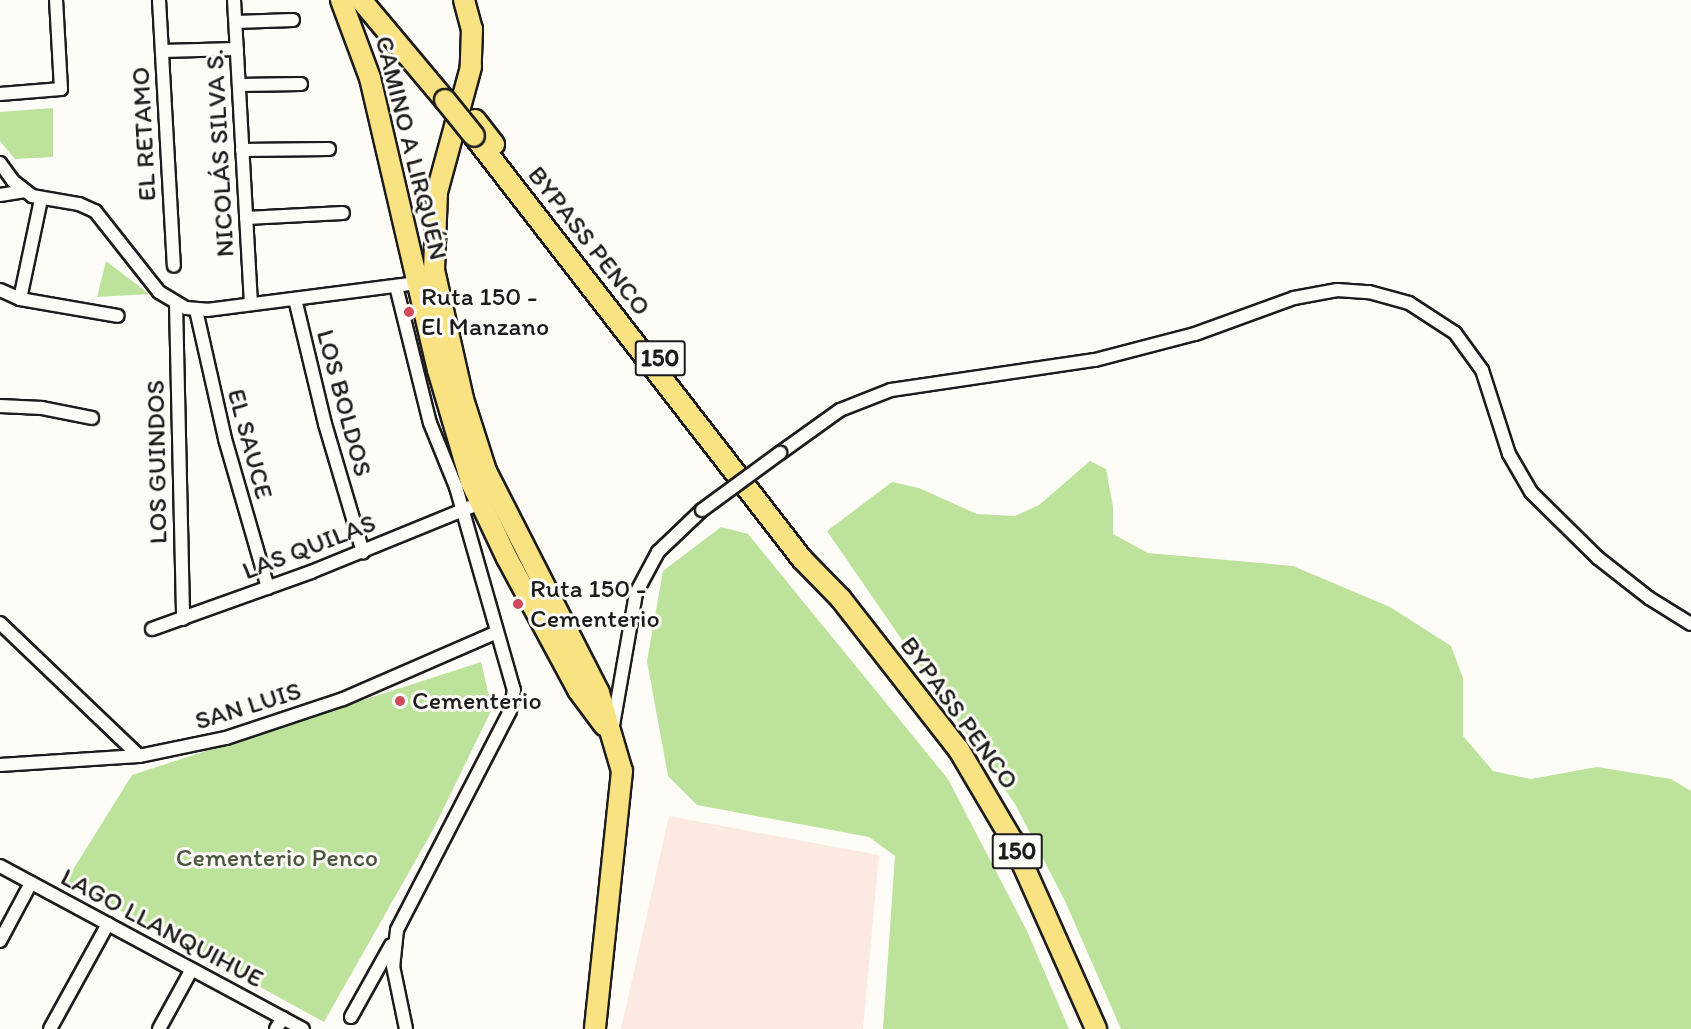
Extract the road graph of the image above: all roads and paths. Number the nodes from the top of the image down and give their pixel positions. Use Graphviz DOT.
graph roads {
  1 [pos="56,0"];
  2 [pos="159,0"];
  3 [pos="234,0"];
  4 [pos="341,0"];
  5 [pos="361,0"];
  6 [pos="378,0"];
  7 [pos="464,0"];
  8 [pos="293,20"];
  9 [pos="236,22"];
  10 [pos="237,49"];
  11 [pos="162,51"];
  12 [pos="302,84"];
  13 [pos="239,85"];
  14 [pos="0,94"];
  15 [pos="448,94"];
  16 [pos="329,149"];
  17 [pos="242,150"];
  18 [pos="0,163"];
  19 [pos="24,191"];
  20 [pos="0,195"];
  21 [pos="41,199"];
  22 [pos="342,213"];
  23 [pos="246,218"];
  24 [pos="174,266"];
  25 [pos="417,283"];
  26 [pos="396,286"];
  27 [pos="0,290"];
  28 [pos="20,299"];
  29 [pos="295,299"];
  30 [pos="176,304"];
  31 [pos="250,304"];
  32 [pos="196,310"];
  33 [pos="118,316"];
  34 [pos="0,406"];
  35 [pos="92,418"];
  36 [pos="471,506"];
  37 [pos="363,552"];
  38 [pos="268,588"];
  39 [pos="183,619"];
  40 [pos="0,623"];
  41 [pos="1691,624"];
  42 [pos="152,629"];
  43 [pos="495,633"];
  44 [pos="611,734"];
  45 [pos="139,756"];
  46 [pos="0,765"];
  47 [pos="0,866"];
  48 [pos="31,883"];
  49 [pos="108,924"];
  50 [pos="394,939"];
  51 [pos="0,941"];
  52 [pos="192,969"];
  53 [pos="351,1017"];
  54 [pos="279,1023"];
  55 [pos="50,1029"];
  56 [pos="159,1029"];
  57 [pos="303,1029"];
  58 [pos="406,1029"];
  59 [pos="594,1029"];
  60 [pos="1096,1029"];
  1 -- 14 [label="street"];
  2 -- 11 [label="street, EL RETAMO"];
  3 -- 9 [label="street, NICOLÁS SILVA S."];
  4 -- 25 [label="main road, CAMINO A LIRQUÉN"];
  5 -- 15 [label="main road, BYPASS PENCO / 150"];
  6 -- 15 [label="main road, BYPASS PENCO / 150"];
  7 -- 44 [label="main road, CAMINO A LIRQUÉN"];
  8 -- 9 [label="street"];
  9 -- 10 [label="street, NICOLÁS SILVA S."];
  10 -- 11 [label="street"];
  10 -- 13 [label="street, NICOLÁS SILVA S."];
  11 -- 24 [label="street, EL RETAMO"];
  12 -- 13 [label="street"];
  13 -- 17 [label="street, NICOLÁS SILVA S."];
  15 -- 60 [label="main road, BYPASS PENCO / 150"];
  16 -- 17 [label="street"];
  17 -- 23 [label="street, NICOLÁS SILVA S."];
  18 -- 19 [label="street"];
  19 -- 20 [label="street"];
  19 -- 21 [label="street"];
  21 -- 28 [label="street"];
  21 -- 30 [label="street"];
  22 -- 23 [label="street"];
  23 -- 31 [label="street, NICOLÁS SILVA S."];
  25 -- 26 [label="street"];
  25 -- 36 [label="main road, CAMINO A LIRQUÉN"];
  26 -- 29 [label="street"];
  26 -- 36 [label="street"];
  27 -- 28 [label="street"];
  28 -- 33 [label="street"];
  29 -- 31 [label="street"];
  29 -- 37 [label="street, LOS BOLDOS"];
  30 -- 32 [label="street"];
  30 -- 39 [label="street, LOS GUINDOS"];
  31 -- 32 [label="street"];
  32 -- 38 [label="street, EL SAUCE"];
  34 -- 35 [label="street"];
  36 -- 37 [label="street, LAS QUILAS"];
  36 -- 43 [label="street"];
  36 -- 44 [label="main road, CAMINO A LIRQUÉN"];
  37 -- 38 [label="street, LAS QUILAS"];
  38 -- 39 [label="street, LAS QUILAS"];
  39 -- 42 [label="street, LAS QUILAS"];
  40 -- 45 [label="street"];
  41 -- 44 [label="street, bridge"];
  43 -- 45 [label="street, SAN LUIS"];
  43 -- 50 [label="street"];
  44 -- 59 [label="main road, CAMINO A LIRQUÉN"];
  45 -- 46 [label="street, SAN LUIS"];
  47 -- 48 [label="street, LAGO LLANQUIHUE"];
  48 -- 49 [label="street, LAGO LLANQUIHUE"];
  48 -- 51 [label="street"];
  49 -- 52 [label="street, LAGO LLANQUIHUE"];
  49 -- 55 [label="street"];
  50 -- 53 [label="street"];
  50 -- 58 [label="street"];
  52 -- 54 [label="street, LAGO LLANQUIHUE"];
  52 -- 56 [label="street"];
  54 -- 57 [label="street, LAGO LLANQUIHUE"];
}
